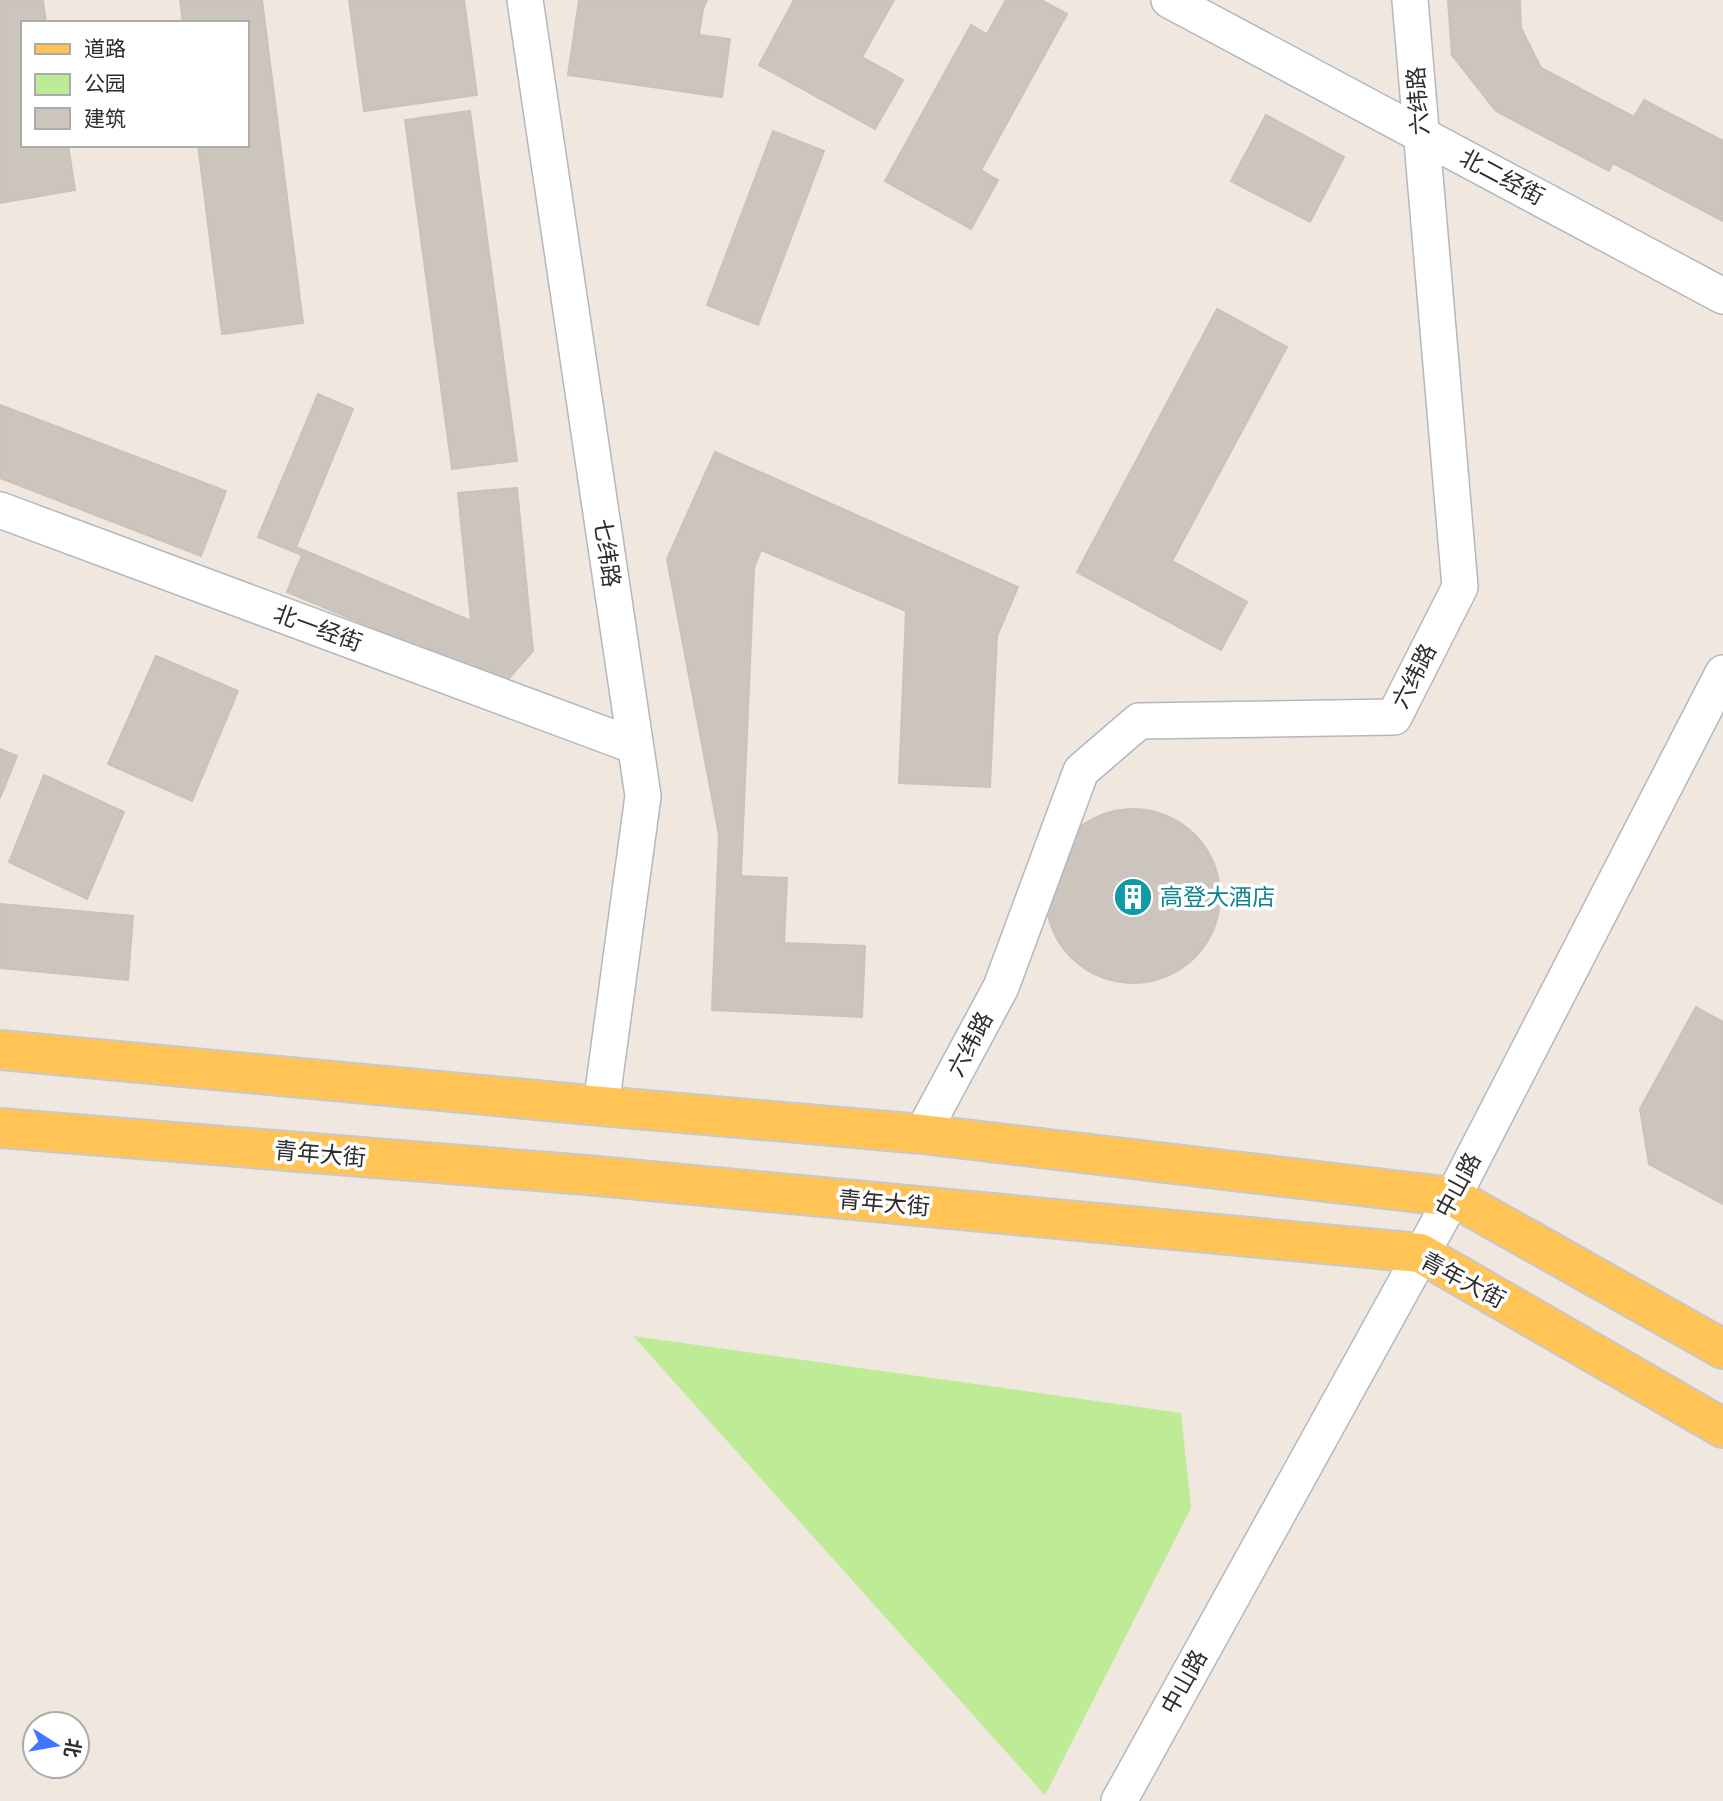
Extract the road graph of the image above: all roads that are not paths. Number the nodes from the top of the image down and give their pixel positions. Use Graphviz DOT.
graph roads {
  1 [pos="525,0"];
  2 [pos="1169,0"];
  3 [pos="1410,0"];
  4 [pos="1420,134"];
  5 [pos="1723,296"];
  6 [pos="0,510"];
  7 [pos="1723,673"];
  8 [pos="635,746"];
  9 [pos="0,1050"];
  10 [pos="601,1106"];
  11 [pos="0,1128"];
  12 [pos="922,1134"];
  13 [pos="1452,1197"];
  14 [pos="1420,1253"];
  15 [pos="1723,1349"];
  16 [pos="1723,1428"];
  17 [pos="1119,1801"];
  1 -- 8 [label="street, 七纬路"];
  2 -- 4 [label="street, 北二经街"];
  3 -- 4 [label="street, 六纬路"];
  4 -- 5 [label="street, 北二经街"];
  4 -- 12 [label="street, 六纬路"];
  6 -- 8 [label="street, 北一经街"];
  7 -- 13 [label="street, 中山路"];
  8 -- 10 [label="street, 七纬路"];
  9 -- 10 [label="main road"];
  10 -- 12 [label="main road"];
  11 -- 14 [label="main road, 青年大街"];
  12 -- 13 [label="main road"];
  13 -- 14 [label="street, 中山路"];
  13 -- 15 [label="main road"];
  14 -- 16 [label="main road, 青年大街"];
  14 -- 17 [label="street, 中山路"];
}
